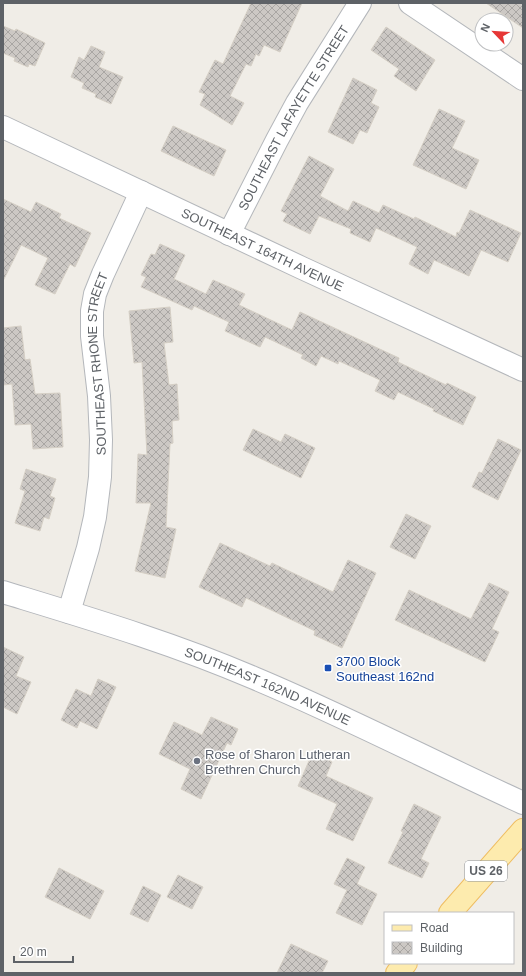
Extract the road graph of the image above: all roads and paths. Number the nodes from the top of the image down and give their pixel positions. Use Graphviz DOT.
graph roads {
  1 [pos="360,3"];
  2 [pos="410,3"];
  3 [pos="523,79"];
  4 [pos="3,127"];
  5 [pos="141,192"];
  6 [pos="229,234"];
  7 [pos="523,370"];
  8 [pos="3,592"];
  9 [pos="69,612"];
  10 [pos="523,803"];
  11 [pos="523,830"];
  12 [pos="451,912"];
  13 [pos="405,964"];
  14 [pos="397,973"];
  1 -- 6 [label="street, SOUTHEAST LAFAYETTE STREET"];
  2 -- 3 [label="street"];
  4 -- 5 [label="street, SOUTHEAST 164TH AVENUE"];
  5 -- 6 [label="street, SOUTHEAST 164TH AVENUE"];
  5 -- 9 [label="street, SOUTHEAST RHONE STREET"];
  6 -- 7 [label="street, SOUTHEAST 164TH AVENUE"];
  8 -- 9 [label="street, SOUTHEAST 162ND AVENUE"];
  9 -- 10 [label="street, SOUTHEAST 162ND AVENUE"];
  11 -- 12 [label="main road, US 26"];
  13 -- 14 [label="main road"];
}
